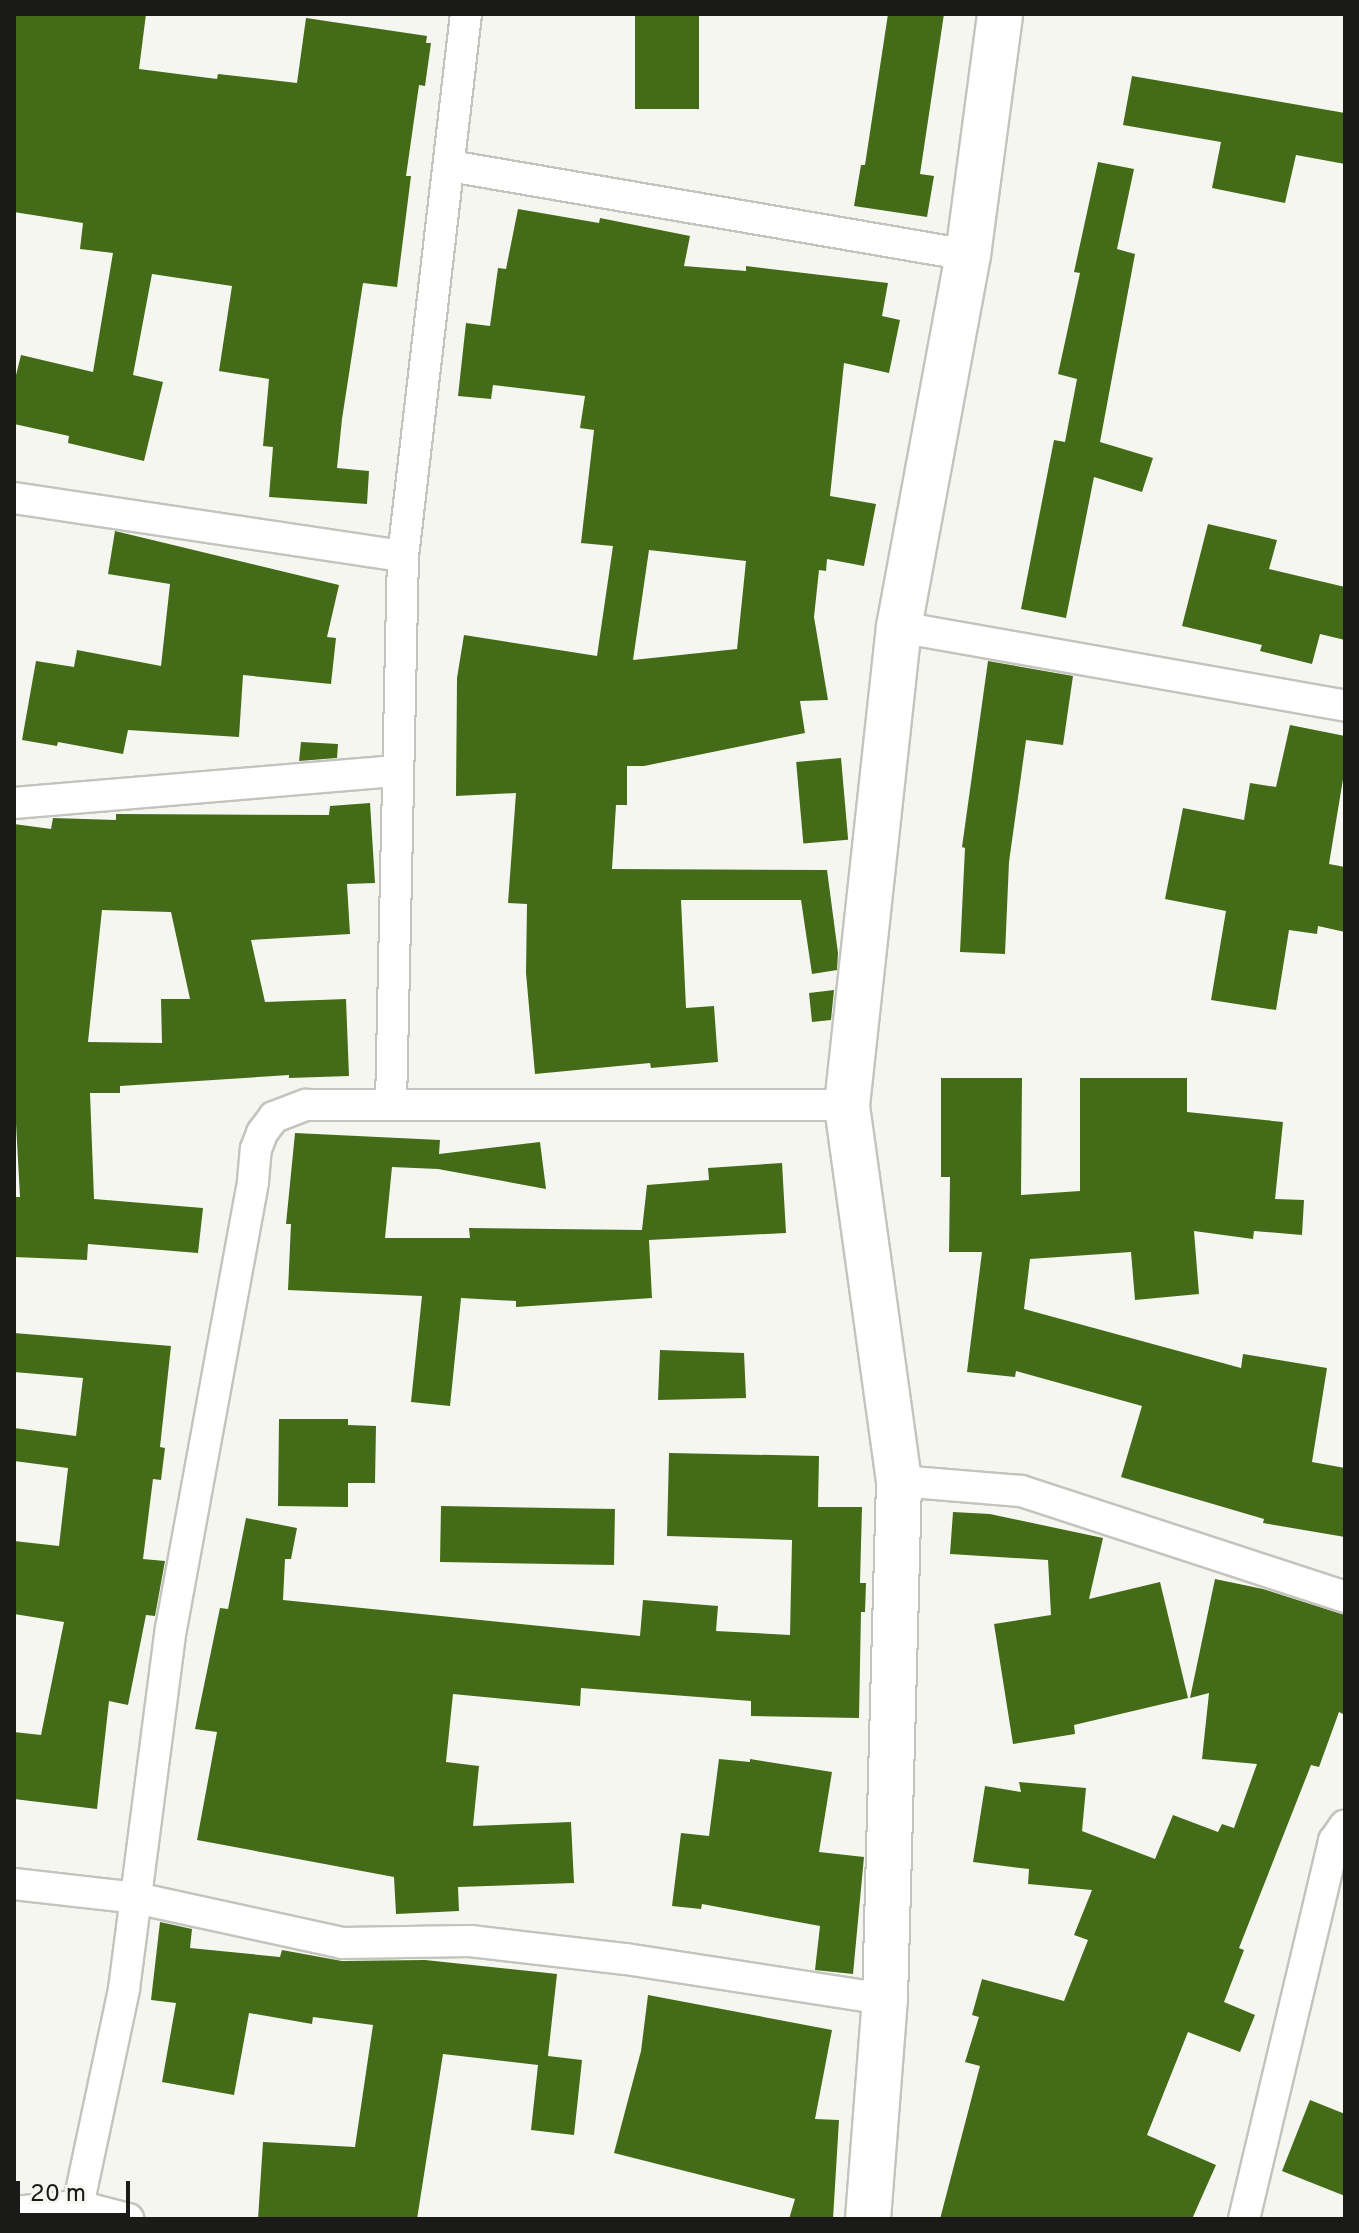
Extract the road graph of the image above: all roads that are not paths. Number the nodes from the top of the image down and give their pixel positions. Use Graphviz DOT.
graph roads {
  1 [pos="466,14"];
  2 [pos="1000,14"];
  3 [pos="450,166"];
  4 [pos="968,255"];
  5 [pos="14,498"];
  6 [pos="403,556"];
  7 [pos="899,627"];
  8 [pos="1345,706"];
  9 [pos="397,771"];
  10 [pos="14,803"];
  11 [pos="391,1105"];
  12 [pos="847,1105"];
  13 [pos="899,1481"];
  14 [pos="1345,1597"];
  15 [pos="1345,1825"];
  16 [pos="14,1884"];
  17 [pos="136,1898"];
  18 [pos="885,1999"];
  19 [pos="78,2206"];
  20 [pos="14,2212"];
  21 [pos="128,2219"];
  22 [pos="868,2219"];
  23 [pos="1244,2219"];
  1 -- 3 [label="street"];
  2 -- 4 [label="street"];
  3 -- 4 [label="street"];
  3 -- 6 [label="street"];
  4 -- 7 [label="street"];
  5 -- 6 [label="street"];
  6 -- 9 [label="street"];
  7 -- 8 [label="street"];
  7 -- 12 [label="street"];
  9 -- 10 [label="street"];
  9 -- 11 [label="street"];
  11 -- 12 [label="street"];
  11 -- 17 [label="street"];
  12 -- 13 [label="street"];
  13 -- 14 [label="street"];
  13 -- 18 [label="street"];
  15 -- 23 [label="street"];
  16 -- 17 [label="street"];
  17 -- 18 [label="street"];
  17 -- 19 [label="street"];
  18 -- 22 [label="street"];
  19 -- 20 [label="street"];
  19 -- 21 [label="street"];
}
